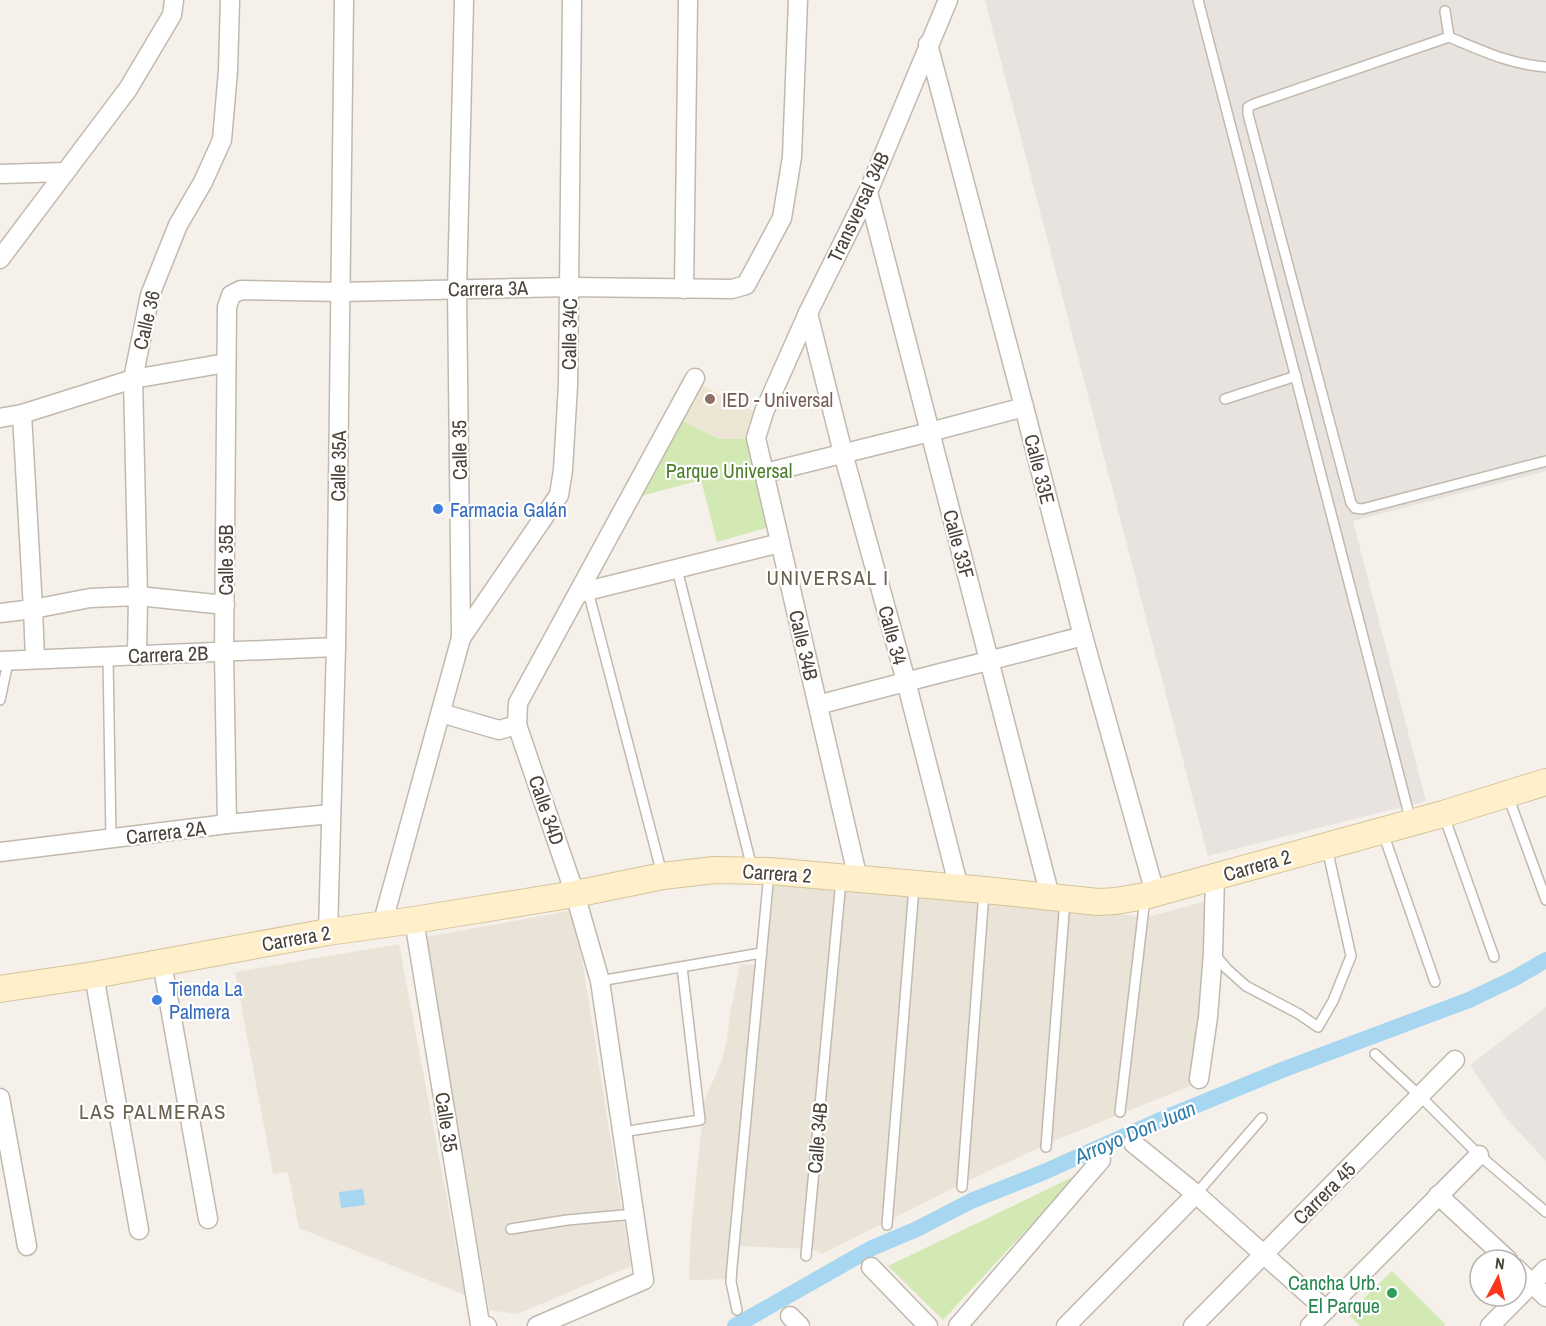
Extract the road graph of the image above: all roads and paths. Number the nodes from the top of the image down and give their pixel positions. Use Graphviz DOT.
graph roads {
  1 [pos="174,0"];
  2 [pos="230,0"];
  3 [pos="344,0"];
  4 [pos="464,0"];
  5 [pos="572,0"];
  6 [pos="688,0"];
  7 [pos="798,0"];
  8 [pos="948,0"];
  9 [pos="1198,0"];
  10 [pos="1445,11"];
  11 [pos="1449,37"];
  12 [pos="928,44"];
  13 [pos="1546,67"];
  14 [pos="65,172"];
  15 [pos="0,174"];
  16 [pos="868,192"];
  17 [pos="0,259"];
  18 [pos="570,287"];
  19 [pos="457,289"];
  20 [pos="684,289"];
  21 [pos="340,292"];
  22 [pos="231,296"];
  23 [pos="808,313"];
  24 [pos="226,363"];
  25 [pos="1296,376"];
  26 [pos="694,378"];
  27 [pos="133,379"];
  28 [pos="1225,399"];
  29 [pos="1024,407"];
  30 [pos="764,412"];
  31 [pos="22,414"];
  32 [pos="0,418"];
  33 [pos="930,432"];
  34 [pos="843,453"];
  35 [pos="1546,461"];
  36 [pos="765,473"];
  37 [pos="780,543"];
  38 [pos="677,568"];
  39 [pos="584,592"];
  40 [pos="138,596"];
  41 [pos="225,605"];
  42 [pos="33,609"];
  43 [pos="0,613"];
  44 [pos="1083,636"];
  45 [pos="461,638"];
  46 [pos="336,647"];
  47 [pos="224,652"];
  48 [pos="137,655"];
  49 [pos="108,657"];
  50 [pos="35,659"];
  51 [pos="4,662"];
  52 [pos="990,662"];
  53 [pos="906,681"];
  54 [pos="0,699"];
  55 [pos="818,705"];
  56 [pos="441,713"];
  57 [pos="517,725"];
  58 [pos="1546,782"];
  59 [pos="1507,794"];
  60 [pos="332,814"];
  61 [pos="1443,814"];
  62 [pos="1411,823"];
  63 [pos="227,824"];
  64 [pos="1382,831"];
  65 [pos="111,838"];
  66 [pos="1326,846"];
  67 [pos="0,852"];
  68 [pos="761,871"];
  69 [pos="663,876"];
  70 [pos="1215,877"];
  71 [pos="849,878"];
  72 [pos="914,884"];
  73 [pos="959,888"];
  74 [pos="984,890"];
  75 [pos="575,894"];
  76 [pos="1150,894"];
  77 [pos="1058,897"];
  78 [pos="1546,900"];
  79 [pos="414,920"];
  80 [pos="382,925"];
  81 [pos="328,932"];
  82 [pos="761,953"];
  83 [pos="1213,953"];
  84 [pos="1494,957"];
  85 [pos="162,963"];
  86 [pos="682,967"];
  87 [pos="94,975"];
  88 [pos="600,981"];
  89 [pos="1436,982"];
  90 [pos="0,989"];
  91 [pos="1375,1054"];
  92 [pos="1455,1060"];
  93 [pos="1199,1079"];
  94 [pos="1420,1096"];
  95 [pos="0,1098"];
  96 [pos="1120,1112"];
  97 [pos="1262,1118"];
  98 [pos="622,1132"];
  99 [pos="1133,1143"];
  100 [pos="1046,1147"];
  101 [pos="1479,1155"];
  102 [pos="1101,1160"];
  103 [pos="962,1186"];
  104 [pos="1196,1194"];
  105 [pos="1438,1195"];
  106 [pos="1546,1212"];
  107 [pos="635,1214"];
  108 [pos="208,1220"];
  109 [pos="887,1225"];
  110 [pos="511,1229"];
  111 [pos="139,1230"];
  112 [pos="27,1246"];
  113 [pos="1495,1248"];
  114 [pos="1264,1254"];
  115 [pos="806,1256"];
  116 [pos="871,1267"];
  117 [pos="1546,1269"];
  118 [pos="1528,1279"];
  119 [pos="1533,1283"];
  120 [pos="1546,1297"];
  121 [pos="737,1310"];
  122 [pos="1326,1310"];
  123 [pos="963,1324"];
  124 [pos="484,1325"];
  125 [pos="537,1326"];
  126 [pos="928,1326"];
  127 [pos="1066,1326"];
  128 [pos="1193,1326"];
  129 [pos="1310,1326"];
  130 [pos="1490,1326"];
  1 -- 14 [label="street"];
  2 -- 27 [label="street, Calle 36"];
  3 -- 21 [label="street, Calle 35A"];
  4 -- 19 [label="street, Calle 35"];
  5 -- 18 [label="street, Calle 34C"];
  6 -- 20 [label="street"];
  7 -- 20 [label="street, Carrera 3A"];
  8 -- 12 [label="street, Transversal 34B"];
  9 -- 25 [label="lane"];
  10 -- 11 [label="lane"];
  11 -- 13 [label="lane"];
  11 -- 35 [label="lane"];
  12 -- 16 [label="street, Transversal 34B"];
  12 -- 29 [label="street, Calle 33E"];
  14 -- 15 [label="street"];
  14 -- 17 [label="street"];
  16 -- 23 [label="street, Transversal 34B"];
  16 -- 33 [label="street, Calle 33F"];
  18 -- 19 [label="street, Carrera 3A"];
  18 -- 20 [label="street, Carrera 3A"];
  18 -- 45 [label="street, Calle 34C"];
  19 -- 21 [label="street, Carrera 3A"];
  19 -- 45 [label="street, Calle 35"];
  21 -- 22 [label="street, Carrera 3A"];
  21 -- 46 [label="street, Calle 35A"];
  22 -- 24 [label="street, Calle 35B"];
  23 -- 30 [label="street, Transversal 34B"];
  23 -- 34 [label="street, Calle 34"];
  24 -- 27 [label="street"];
  24 -- 41 [label="street, Calle 35B"];
  25 -- 28 [label="lane"];
  25 -- 62 [label="lane"];
  26 -- 39 [label="street, Calle 34D"];
  27 -- 31 [label="street"];
  27 -- 40 [label="street, Calle 36"];
  29 -- 33 [label="street"];
  29 -- 44 [label="street, Calle 33E"];
  30 -- 36 [label="street, Calle 34B"];
  31 -- 32 [label="street"];
  31 -- 42 [label="street"];
  33 -- 34 [label="street"];
  33 -- 52 [label="street, Calle 33F"];
  34 -- 36 [label="street"];
  34 -- 53 [label="street, Calle 34"];
  36 -- 37 [label="street, Calle 34B"];
  37 -- 38 [label="street"];
  37 -- 55 [label="street, Calle 34B"];
  38 -- 39 [label="street"];
  38 -- 68 [label="lane"];
  39 -- 57 [label="street, Calle 34D"];
  39 -- 69 [label="lane"];
  40 -- 41 [label="street"];
  40 -- 42 [label="street"];
  40 -- 48 [label="street, Calle 36"];
  41 -- 47 [label="street, Calle 35B"];
  42 -- 43 [label="street"];
  42 -- 50 [label="street"];
  44 -- 52 [label="street"];
  44 -- 76 [label="street, Calle 33E"];
  45 -- 56 [label="street, Calle 35"];
  46 -- 47 [label="street, Carrera 2B"];
  46 -- 60 [label="street, Calle 35A"];
  47 -- 48 [label="street, Carrera 2B"];
  47 -- 63 [label="street, Calle 35B"];
  48 -- 49 [label="street, Carrera 2B"];
  49 -- 50 [label="street, Carrera 2B"];
  49 -- 65 [label="lane"];
  50 -- 51 [label="street, Carrera 2B"];
  51 -- 54 [label="lane"];
  52 -- 53 [label="street"];
  52 -- 77 [label="street, Calle 33F"];
  53 -- 55 [label="street"];
  53 -- 73 [label="street, Calle 34"];
  55 -- 71 [label="street, Calle 34B"];
  56 -- 57 [label="street"];
  56 -- 80 [label="street, Calle 35"];
  57 -- 75 [label="street, Calle 34D"];
  58 -- 59 [label="street, Carrera 2"];
  59 -- 61 [label="street, Carrera 2"];
  59 -- 78 [label="lane"];
  60 -- 63 [label="street, Carrera 2A"];
  60 -- 81 [label="street, Calle 35A"];
  61 -- 62 [label="street, Carrera 2"];
  61 -- 84 [label="lane"];
  62 -- 64 [label="street, Carrera 2"];
  63 -- 65 [label="street, Carrera 2A"];
  64 -- 66 [label="street, Carrera 2"];
  64 -- 89 [label="lane"];
  65 -- 67 [label="street, Carrera 2A"];
  66 -- 70 [label="street, Carrera 2"];
  66 -- 83 [label="lane"];
  68 -- 69 [label="street, Carrera 2"];
  68 -- 71 [label="street, Carrera 2"];
  68 -- 82 [label="lane"];
  69 -- 75 [label="street, Carrera 2"];
  70 -- 76 [label="street, Carrera 2"];
  70 -- 83 [label="street"];
  71 -- 72 [label="street, Carrera 2"];
  71 -- 115 [label="lane, Calle 34B"];
  72 -- 73 [label="street, Carrera 2"];
  72 -- 109 [label="lane"];
  73 -- 74 [label="street, Carrera 2"];
  74 -- 77 [label="street, Carrera 2"];
  74 -- 103 [label="lane"];
  75 -- 79 [label="street, Carrera 2"];
  75 -- 88 [label="street, Calle 34D"];
  76 -- 77 [label="street, Carrera 2"];
  76 -- 96 [label="lane, Calle 33E"];
  77 -- 100 [label="lane, Calle 33F"];
  79 -- 80 [label="street, Carrera 2"];
  79 -- 124 [label="street, Calle 35"];
  80 -- 81 [label="street, Carrera 2"];
  81 -- 85 [label="street, Carrera 2"];
  82 -- 86 [label="lane"];
  82 -- 121 [label="lane"];
  83 -- 93 [label="street"];
  85 -- 87 [label="street, Carrera 2"];
  85 -- 108 [label="street"];
  86 -- 88 [label="lane"];
  86 -- 98 [label="lane"];
  87 -- 90 [label="street, Carrera 2"];
  87 -- 111 [label="street"];
  88 -- 98 [label="street, Calle 34D"];
  91 -- 94 [label="lane"];
  92 -- 94 [label="street, Carrera 45"];
  94 -- 101 [label="lane"];
  94 -- 114 [label="street, Carrera 45"];
  95 -- 112 [label="street"];
  97 -- 104 [label="lane"];
  98 -- 107 [label="street, Calle 34D"];
  99 -- 104 [label="street"];
  101 -- 105 [label="street"];
  101 -- 106 [label="lane"];
  102 -- 123 [label="street"];
  104 -- 114 [label="street"];
  104 -- 127 [label="street"];
  105 -- 113 [label="street"];
  105 -- 122 [label="street"];
  107 -- 110 [label="lane"];
  107 -- 125 [label="street, Calle 34D"];
  114 -- 122 [label="street"];
  114 -- 128 [label="street, Carrera 45"];
  116 -- 126 [label="street"];
  117 -- 119 [label="street"];
  118 -- 119 [label="street"];
  119 -- 120 [label="street"];
  119 -- 130 [label="street"];
  122 -- 129 [label="street"];
}
